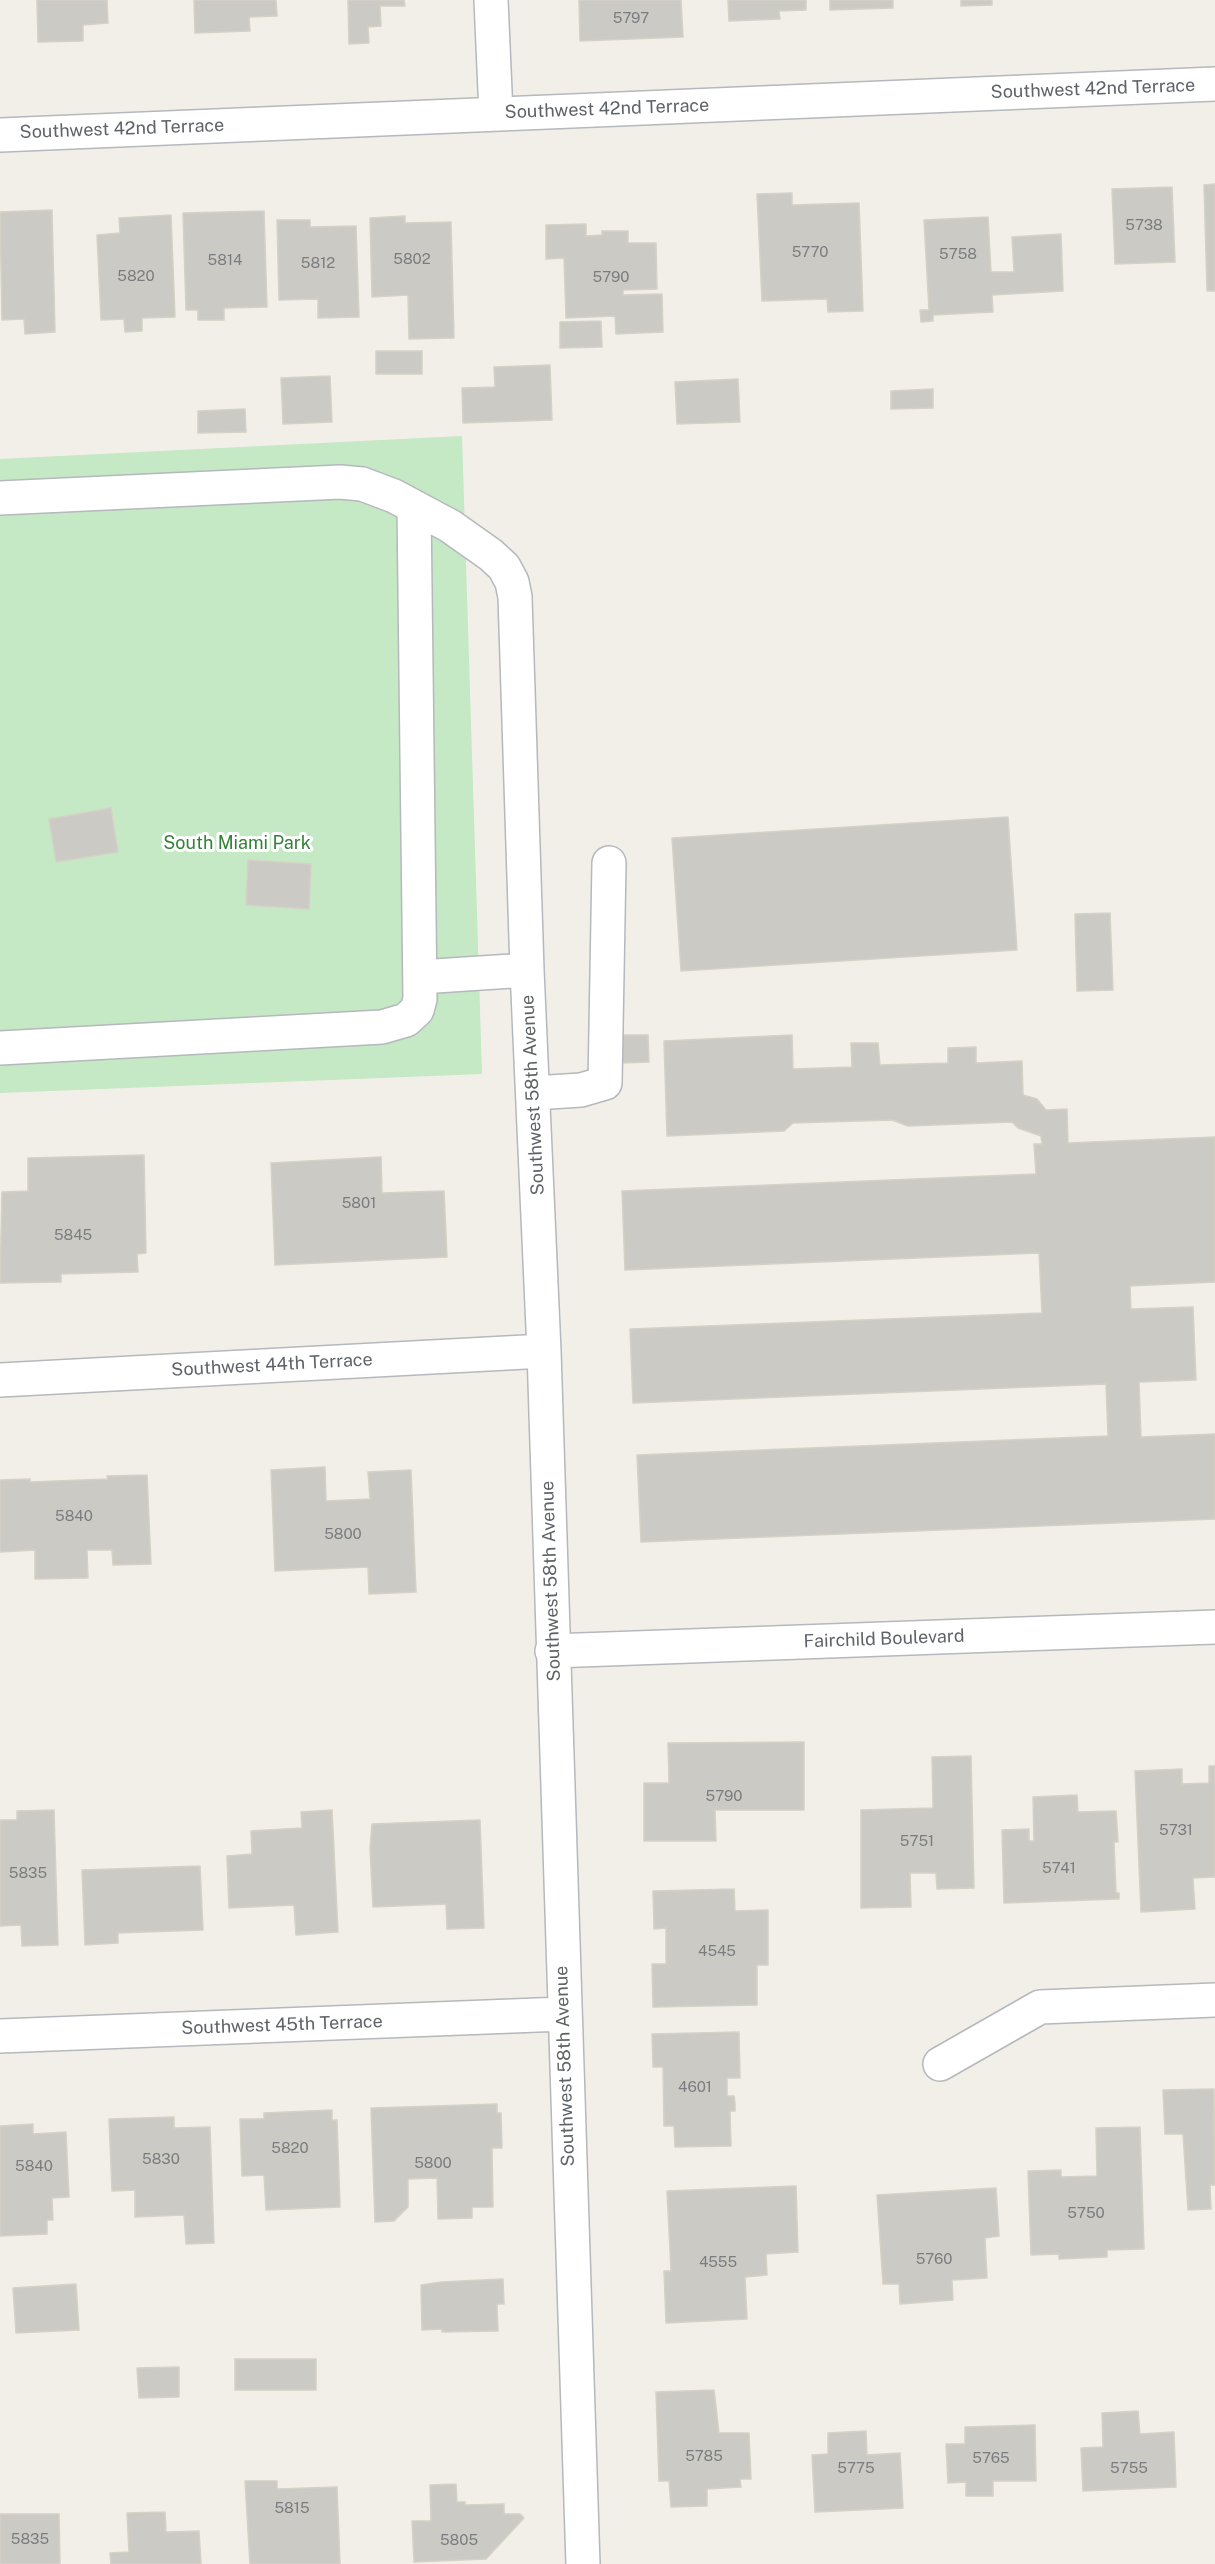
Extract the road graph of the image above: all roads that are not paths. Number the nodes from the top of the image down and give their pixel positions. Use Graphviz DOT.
graph roads {
  1 [pos="491,0"];
  2 [pos="1215,84"];
  3 [pos="496,114"];
  4 [pos="0,135"];
  5 [pos="0,498"];
  6 [pos="414,507"];
  7 [pos="609,863"];
  8 [pos="527,970"];
  9 [pos="420,976"];
  10 [pos="0,1048"];
  11 [pos="534,1093"];
  12 [pos="544,1351"];
  13 [pos="0,1380"];
  14 [pos="1215,1627"];
  15 [pos="552,1651"];
  16 [pos="1215,2000"];
  17 [pos="564,2014"];
  18 [pos="0,2036"];
  19 [pos="940,2064"];
  20 [pos="583,2564"];
  1 -- 3 [label="street"];
  2 -- 3 [label="street, Southwest 42nd Terrace"];
  3 -- 4 [label="street, Southwest 42nd Terrace"];
  5 -- 6 [label="street, Southwest 58th Avenue"];
  6 -- 8 [label="street, Southwest 58th Avenue"];
  6 -- 9 [label="street"];
  7 -- 11 [label="street"];
  8 -- 9 [label="street"];
  8 -- 11 [label="street, Southwest 58th Avenue"];
  9 -- 10 [label="street"];
  11 -- 12 [label="street, Southwest 58th Avenue"];
  12 -- 13 [label="street, Southwest 44th Terrace"];
  12 -- 15 [label="street, Southwest 58th Avenue"];
  14 -- 15 [label="street, Fairchild Boulevard"];
  15 -- 17 [label="street, Southwest 58th Avenue"];
  16 -- 19 [label="street"];
  17 -- 18 [label="street, Southwest 45th Terrace"];
  17 -- 20 [label="street, Southwest 58th Avenue"];
}
